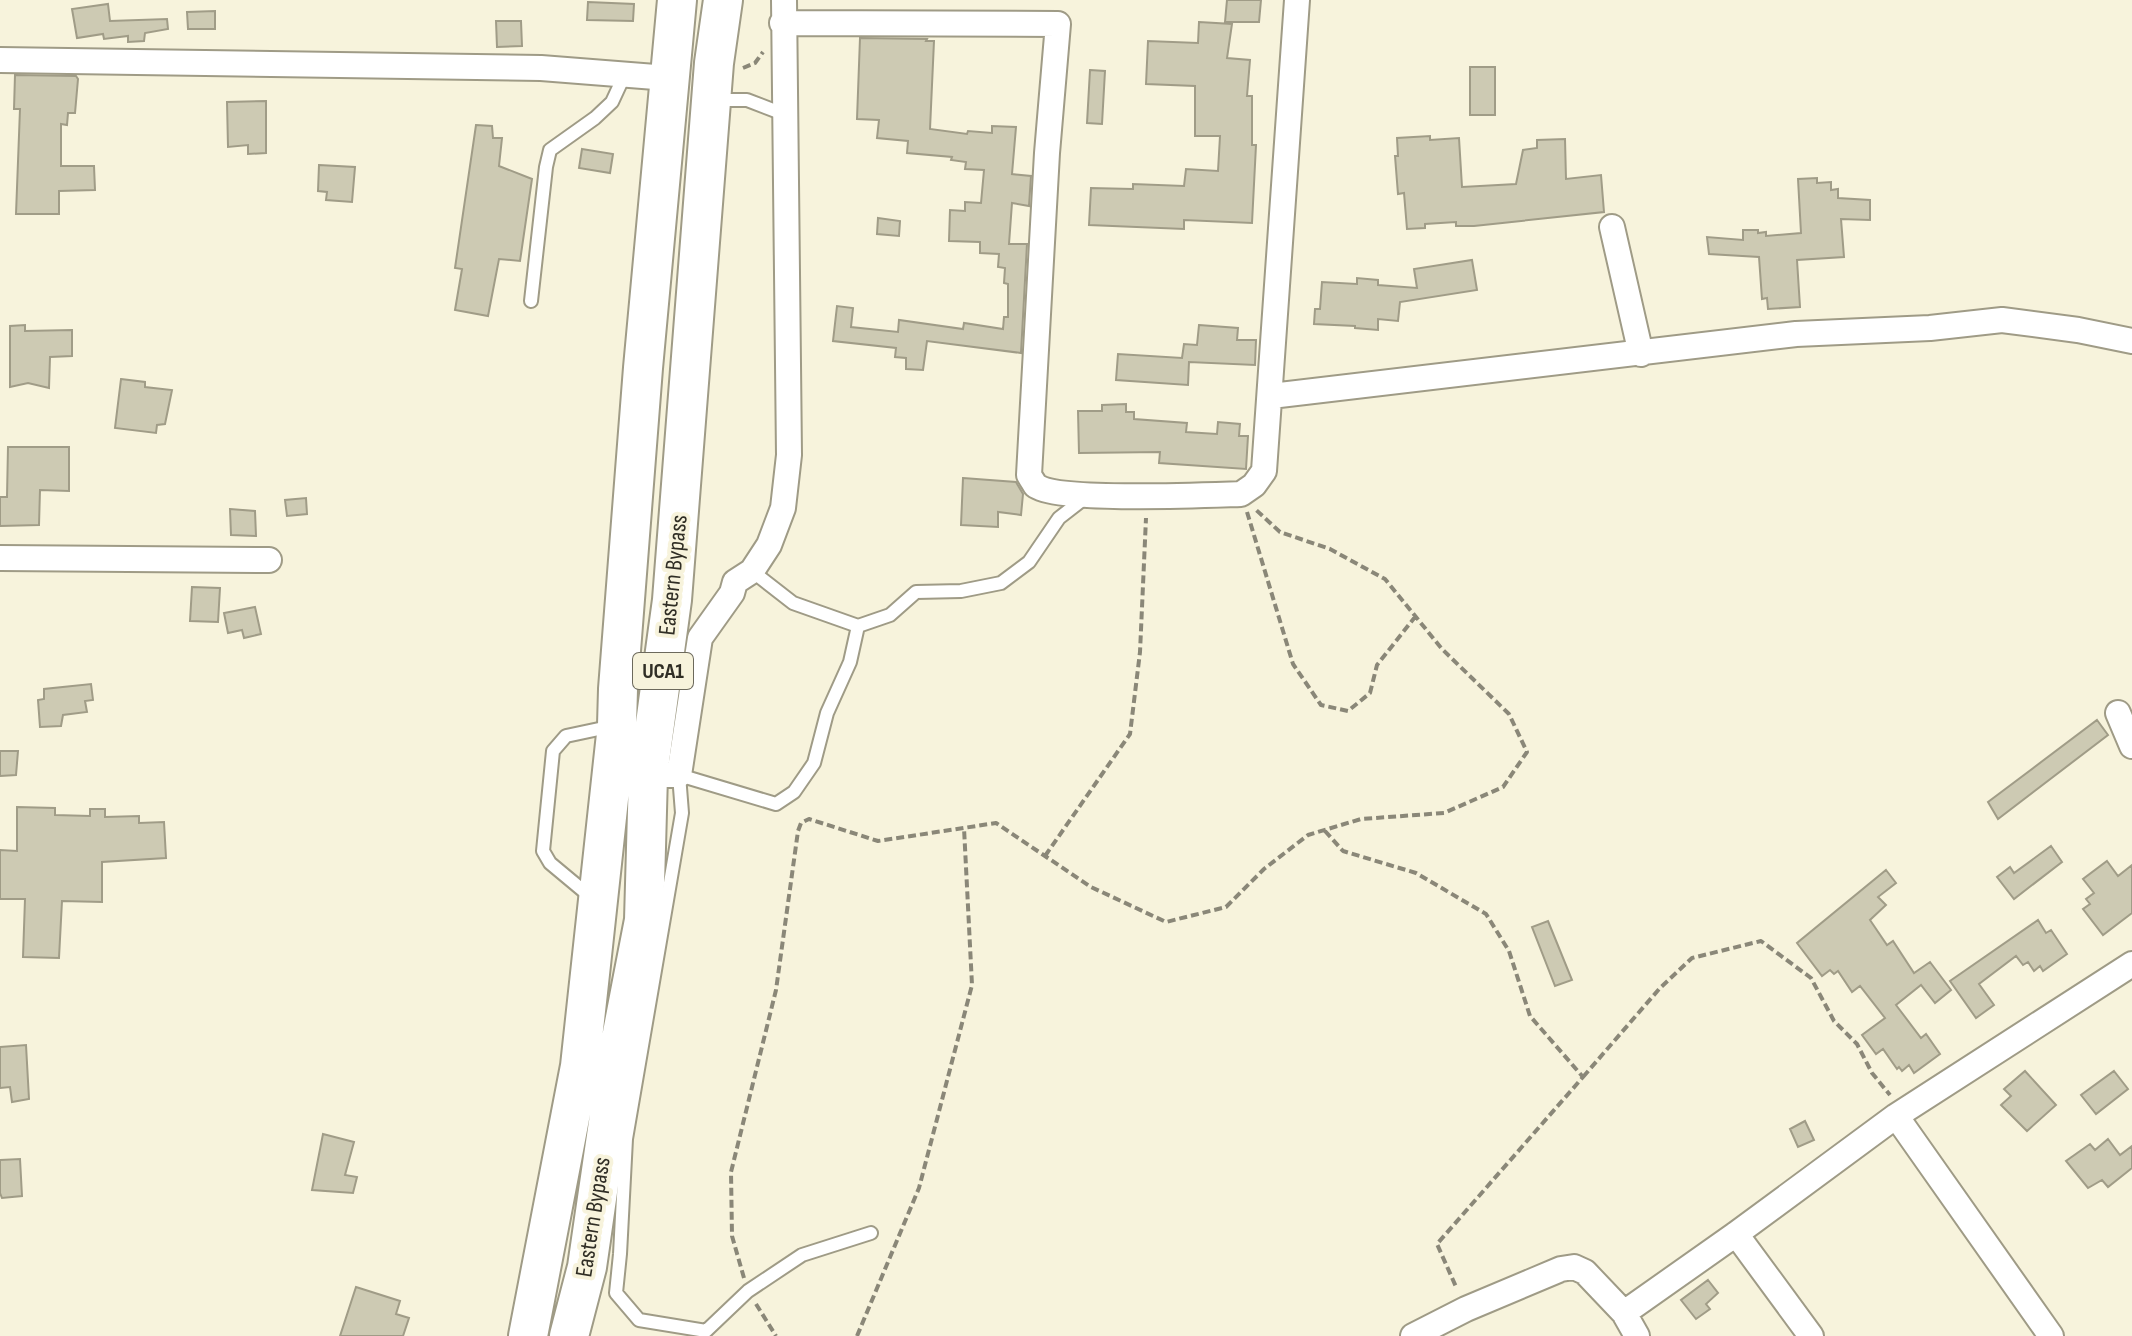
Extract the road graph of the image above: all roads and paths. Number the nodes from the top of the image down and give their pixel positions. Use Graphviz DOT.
graph roads {
  1 [pos="677,0"];
  2 [pos="723,0"];
  3 [pos="1297,0"];
  4 [pos="783,12"];
  5 [pos="1057,12"];
  6 [pos="0,60"];
  7 [pos="714,63"];
  8 [pos="625,74"];
  9 [pos="668,78"];
  10 [pos="713,100"];
  11 [pos="786,115"];
  12 [pos="664,148"];
  13 [pos="709,150"];
  14 [pos="1612,227"];
  15 [pos="531,301"];
  16 [pos="2132,341"];
  17 [pos="1641,354"];
  18 [pos="1271,396"];
  19 [pos="1241,494"];
  20 [pos="1088,495"];
  21 [pos="1147,497"];
  22 [pos="0,558"];
  23 [pos="269,560"];
  24 [pos="752,571"];
  25 [pos="1415,616"];
  26 [pos="858,626"];
  27 [pos="2118,713"];
  28 [pos="617,725"];
  29 [pos="2132,746"];
  30 [pos="664,775"];
  31 [pos="964,828"];
  32 [pos="1324,830"];
  33 [pos="1045,856"];
  34 [pos="597,903"];
  35 [pos="2132,964"];
  36 [pos="1583,1077"];
  37 [pos="1896,1116"];
  38 [pos="871,1233"];
  39 [pos="1736,1234"];
  40 [pos="748,1291"];
  41 [pos="1466,1309"];
  42 [pos="1624,1313"];
  43 [pos="528,1336"];
  44 [pos="569,1336"];
  45 [pos="776,1336"];
  46 [pos="857,1336"];
  47 [pos="1413,1336"];
  48 [pos="1637,1336"];
  49 [pos="1811,1336"];
  50 [pos="2051,1336"];
  1 -- 9 [label="main road, Eastern Bypass / UCA1"];
  2 -- 7 [label="main road, Eastern Bypass / UCA1"];
  3 -- 18 [label="street"];
  4 -- 5 [label="street"];
  4 -- 7 [label="path"];
  4 -- 11 [label="street"];
  5 -- 20 [label="street"];
  6 -- 8 [label="street"];
  7 -- 10 [label="main road, Eastern Bypass / UCA1"];
  8 -- 9 [label="street"];
  8 -- 15 [label="lane"];
  9 -- 12 [label="main road, Eastern Bypass / UCA1"];
  10 -- 11 [label="lane"];
  10 -- 13 [label="main road, Eastern Bypass / UCA1"];
  11 -- 24 [label="street"];
  12 -- 13 [label="main road"];
  12 -- 28 [label="main road, Eastern Bypass / UCA1"];
  13 -- 30 [label="main road, Eastern Bypass / UCA1"];
  14 -- 17 [label="street"];
  16 -- 17 [label="street"];
  17 -- 18 [label="street"];
  18 -- 19 [label="street"];
  19 -- 21 [label="street"];
  19 -- 25 [label="path"];
  19 -- 25 [label="path"];
  20 -- 21 [label="street"];
  20 -- 26 [label="lane"];
  21 -- 33 [label="path"];
  22 -- 23 [label="street"];
  24 -- 26 [label="lane"];
  24 -- 30 [label="street"];
  25 -- 32 [label="path"];
  26 -- 30 [label="lane"];
  27 -- 29 [label="street"];
  28 -- 34 [label="main road, Eastern Bypass / UCA1"];
  28 -- 34 [label="lane"];
  30 -- 40 [label="lane"];
  30 -- 44 [label="main road, Eastern Bypass / UCA1"];
  31 -- 33 [label="path"];
  31 -- 40 [label="path"];
  31 -- 46 [label="path"];
  32 -- 33 [label="path"];
  32 -- 36 [label="path"];
  34 -- 43 [label="main road, Eastern Bypass / UCA1"];
  35 -- 37 [label="street"];
  36 -- 37 [label="path"];
  36 -- 41 [label="path"];
  37 -- 39 [label="street"];
  37 -- 50 [label="street"];
  38 -- 40 [label="lane"];
  39 -- 42 [label="street"];
  39 -- 49 [label="street"];
  40 -- 45 [label="path"];
  41 -- 42 [label="street"];
  41 -- 47 [label="street"];
  42 -- 48 [label="street"];
}
